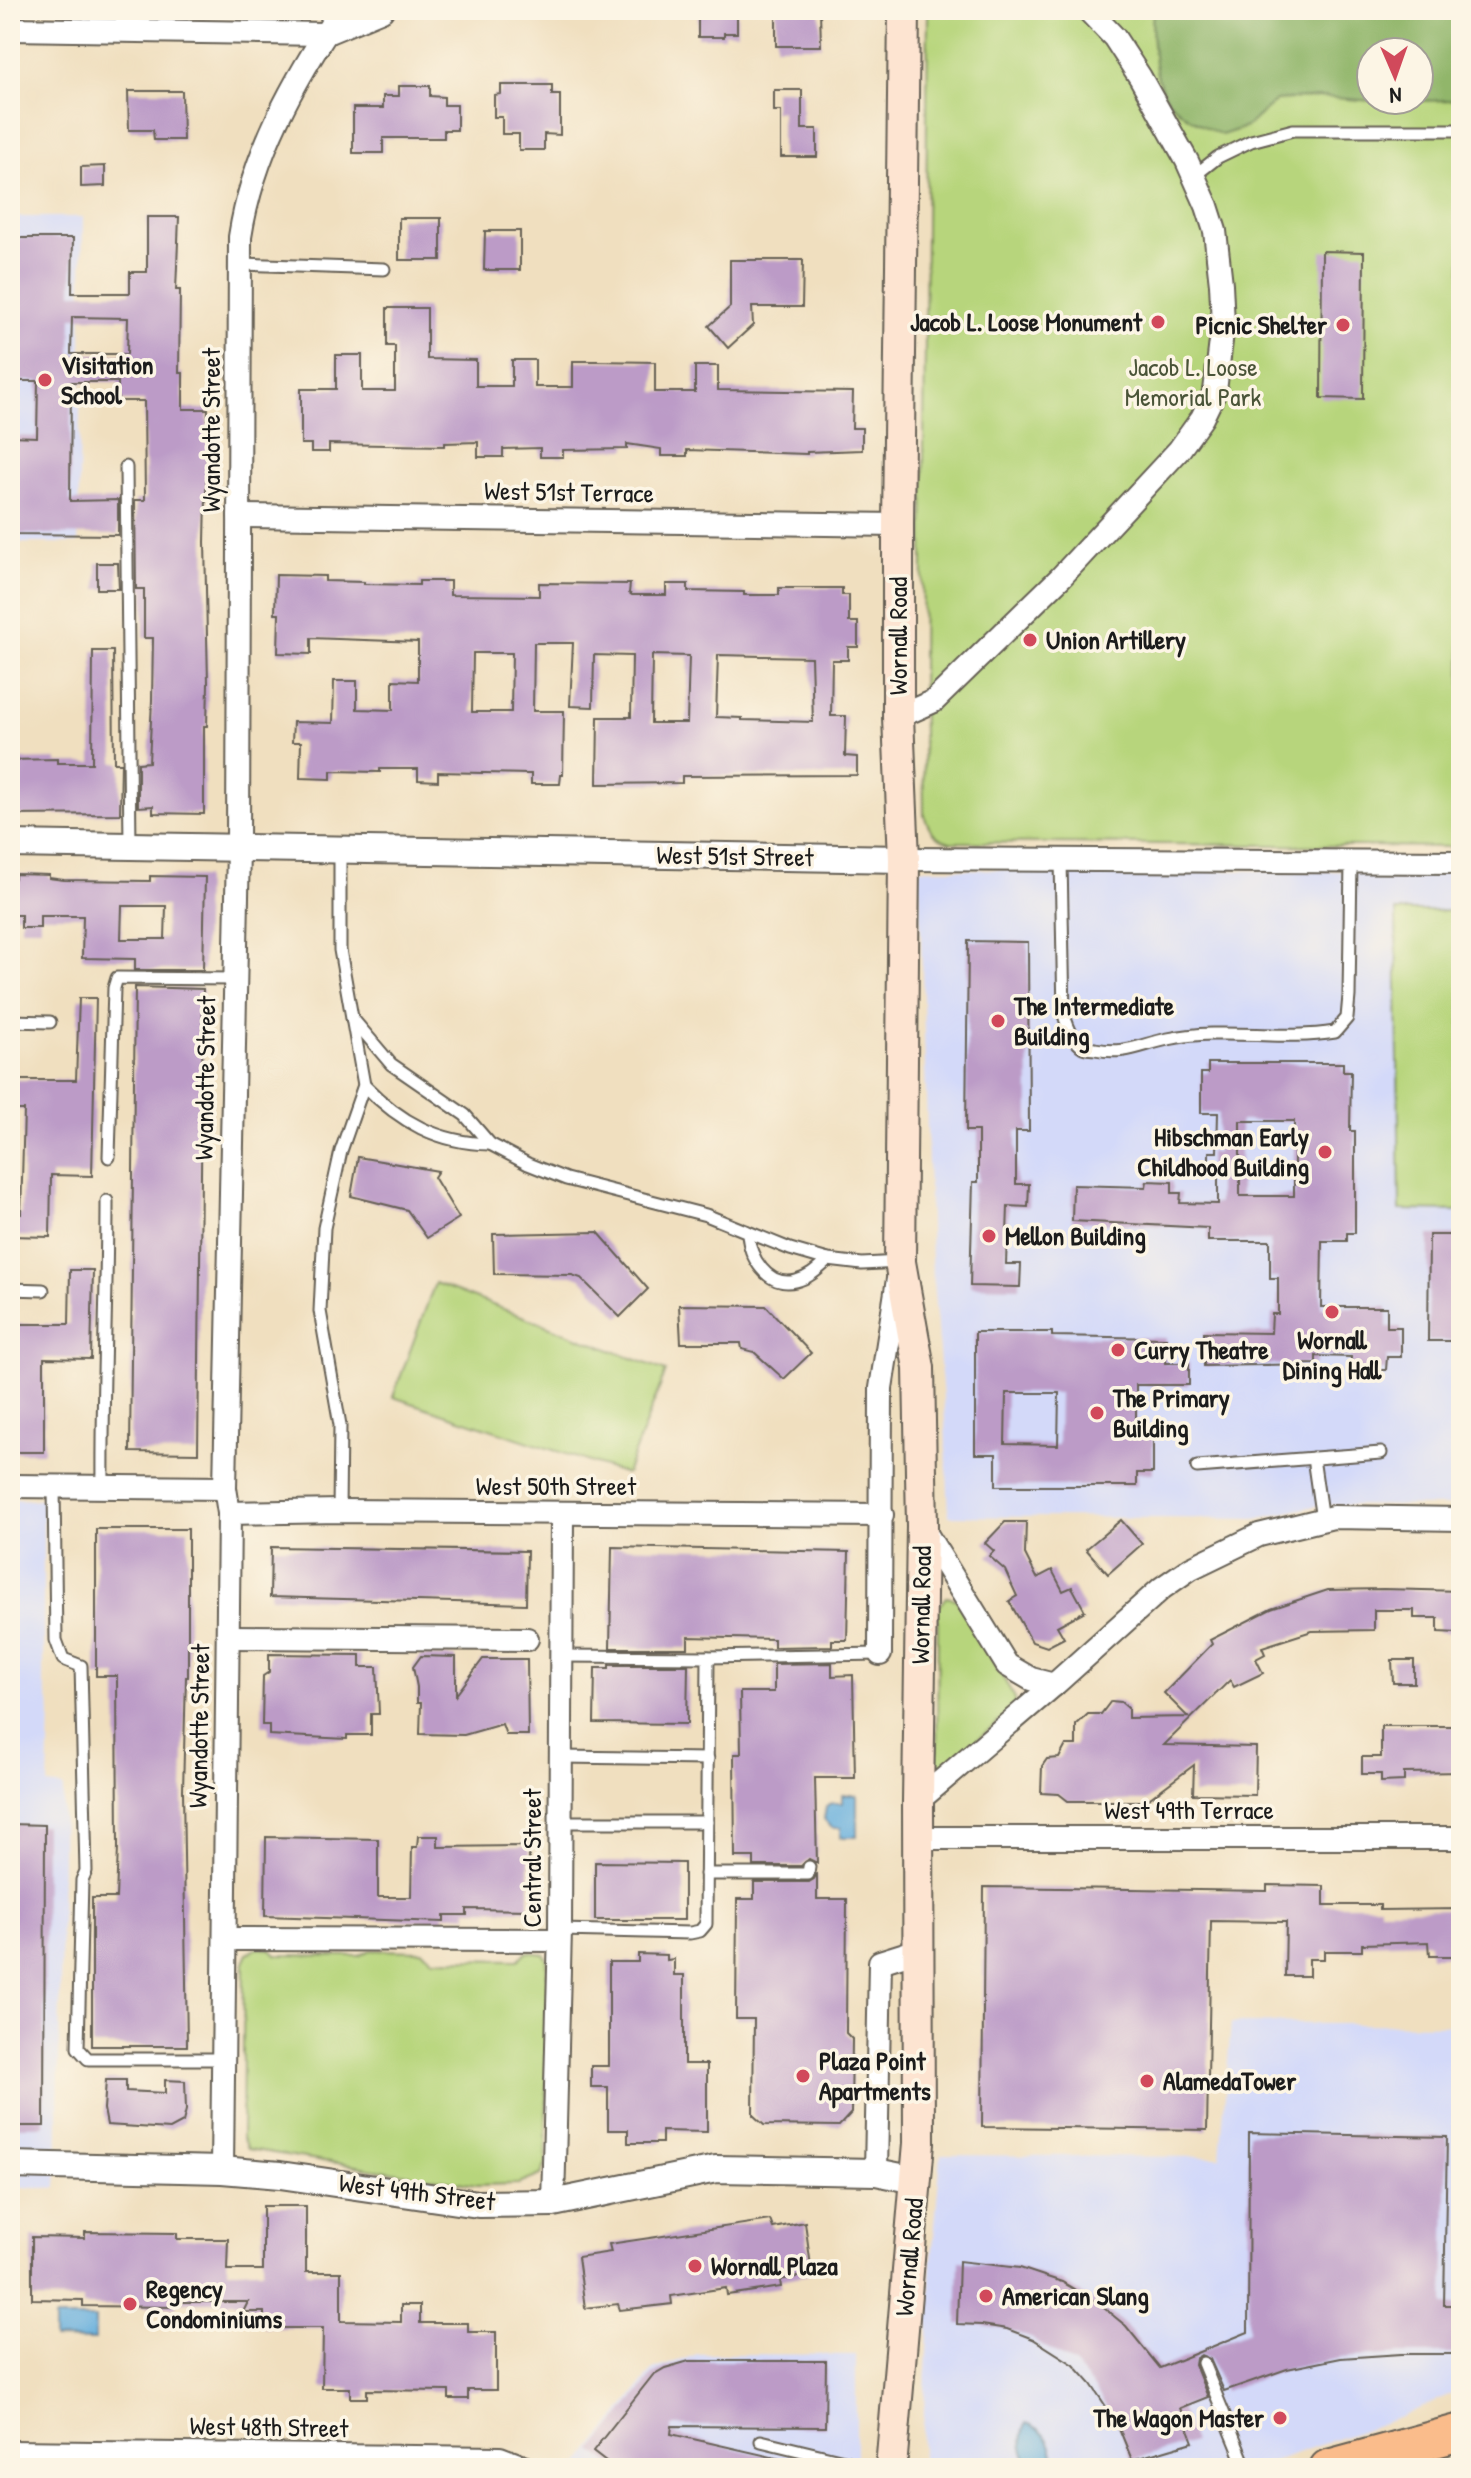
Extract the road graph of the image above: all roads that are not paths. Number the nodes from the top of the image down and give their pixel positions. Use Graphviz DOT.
graph roads {
  1 [pos="341,10"];
  2 [pos="382,10"];
  3 [pos="904,10"];
  4 [pos="1088,10"];
  5 [pos="10,29"];
  6 [pos="324,34"];
  7 [pos="1461,130"];
  8 [pos="1193,177"];
  9 [pos="240,264"];
  10 [pos="384,269"];
  11 [pos="126,467"];
  12 [pos="239,516"];
  13 [pos="898,525"];
  14 [pos="898,717"];
  15 [pos="10,844"];
  16 [pos="130,846"];
  17 [pos="238,848"];
  18 [pos="340,850"];
  19 [pos="904,859"];
  20 [pos="1061,860"];
  21 [pos="1351,862"];
  22 [pos="1461,862"];
  23 [pos="235,979"];
  24 [pos="350,1015"];
  25 [pos="10,1021"];
  26 [pos="50,1022"];
  27 [pos="364,1085"];
  28 [pos="490,1144"];
  29 [pos="109,1157"];
  30 [pos="107,1201"];
  31 [pos="748,1232"];
  32 [pos="828,1260"];
  33 [pos="900,1262"];
  34 [pos="10,1289"];
  35 [pos="43,1290"];
  36 [pos="1381,1453"];
  37 [pos="1313,1458"];
  38 [pos="1197,1467"];
  39 [pos="10,1486"];
  40 [pos="54,1487"];
  41 [pos="103,1487"];
  42 [pos="225,1488"];
  43 [pos="339,1511"];
  44 [pos="229,1513"];
  45 [pos="562,1514"];
  46 [pos="882,1515"];
  47 [pos="1461,1519"];
  48 [pos="1322,1520"];
  49 [pos="922,1526"];
  50 [pos="228,1637"];
  51 [pos="527,1639"];
  52 [pos="880,1654"];
  53 [pos="561,1656"];
  54 [pos="708,1657"];
  55 [pos="1054,1685"];
  56 [pos="561,1757"];
  57 [pos="708,1759"];
  58 [pos="918,1801"];
  59 [pos="560,1822"];
  60 [pos="707,1822"];
  61 [pos="918,1838"];
  62 [pos="1461,1838"];
  63 [pos="809,1867"];
  64 [pos="706,1874"];
  65 [pos="560,1935"];
  66 [pos="225,1939"];
  67 [pos="918,1950"];
  68 [pos="223,2059"];
  69 [pos="10,2165"];
  70 [pos="222,2170"];
  71 [pos="876,2172"];
  72 [pos="916,2180"];
  73 [pos="553,2203"];
  74 [pos="1203,2363"];
  75 [pos="1461,2420"];
  76 [pos="1461,2432"];
  77 [pos="761,2441"];
  78 [pos="1425,2442"];
  79 [pos="10,2452"];
  80 [pos="526,2468"];
  81 [pos="873,2468"];
  82 [pos="891,2468"];
  83 [pos="1246,2468"];
  84 [pos="1328,2468"];
  1 -- 6 [label="street, Wyandotte Street"];
  2 -- 6 [label="street"];
  3 -- 13 [label="main road, Wornall Road"];
  4 -- 8 [label="street"];
  5 -- 6 [label="street"];
  6 -- 9 [label="street, Wyandotte Street"];
  7 -- 8 [label="lane"];
  8 -- 14 [label="street"];
  9 -- 10 [label="lane"];
  9 -- 12 [label="street, Wyandotte Street"];
  11 -- 16 [label="lane"];
  12 -- 13 [label="street, West 51st Terrace"];
  12 -- 17 [label="street, Wyandotte Street"];
  13 -- 14 [label="main road, Wornall Road"];
  14 -- 19 [label="main road, Wornall Road"];
  15 -- 16 [label="street, West 51st Street"];
  16 -- 17 [label="street, West 51st Street"];
  17 -- 18 [label="street, West 51st Street"];
  17 -- 23 [label="street, Wyandotte Street"];
  18 -- 19 [label="street, West 51st Street"];
  18 -- 24 [label="lane"];
  19 -- 20 [label="street, West 51st Street"];
  19 -- 33 [label="main road, Wornall Road"];
  20 -- 21 [label="street, West 51st Street"];
  20 -- 21 [label="lane"];
  21 -- 22 [label="street, West 51st Street"];
  23 -- 29 [label="lane"];
  23 -- 42 [label="street, Wyandotte Street"];
  24 -- 27 [label="lane"];
  24 -- 28 [label="lane"];
  25 -- 26 [label="lane"];
  27 -- 28 [label="lane"];
  27 -- 43 [label="lane"];
  28 -- 31 [label="lane"];
  30 -- 41 [label="lane"];
  31 -- 32 [label="lane"];
  31 -- 32 [label="lane"];
  32 -- 33 [label="lane"];
  33 -- 46 [label="street, Wornall Road"];
  33 -- 49 [label="main road, Wornall Road"];
  34 -- 35 [label="lane"];
  36 -- 37 [label="lane"];
  37 -- 38 [label="lane"];
  37 -- 48 [label="lane"];
  39 -- 40 [label="street"];
  40 -- 41 [label="street"];
  40 -- 68 [label="lane"];
  41 -- 42 [label="street"];
  42 -- 44 [label="street, Wyandotte Street"];
  43 -- 44 [label="street, West 50th Street"];
  43 -- 45 [label="street, West 50th Street"];
  44 -- 50 [label="street, Wyandotte Street"];
  45 -- 46 [label="street, West 50th Street"];
  45 -- 53 [label="street, Central Street"];
  46 -- 52 [label="street, Wornall Road"];
  47 -- 48 [label="street"];
  48 -- 55 [label="street"];
  49 -- 55 [label="street"];
  49 -- 58 [label="main road, Wornall Road"];
  50 -- 51 [label="street"];
  50 -- 66 [label="street, Wyandotte Street"];
  52 -- 54 [label="lane"];
  53 -- 54 [label="lane"];
  53 -- 56 [label="street, Central Street"];
  54 -- 57 [label="lane"];
  55 -- 58 [label="street"];
  56 -- 57 [label="lane"];
  56 -- 59 [label="street, Central Street"];
  57 -- 60 [label="lane"];
  58 -- 61 [label="main road, Wornall Road"];
  59 -- 60 [label="lane"];
  59 -- 65 [label="street, Central Street"];
  60 -- 64 [label="lane"];
  61 -- 62 [label="street, West 49th Terrace"];
  61 -- 67 [label="main road, Wornall Road"];
  63 -- 64 [label="lane"];
  64 -- 65 [label="lane"];
  65 -- 66 [label="street"];
  65 -- 73 [label="street, Central Street"];
  66 -- 68 [label="street, Wyandotte Street"];
  67 -- 71 [label="street, Wornall Road"];
  67 -- 72 [label="main road, Wornall Road"];
  68 -- 70 [label="street, Wyandotte Street"];
  69 -- 70 [label="street, West 49th Street"];
  70 -- 73 [label="street, West 49th Street"];
  71 -- 72 [label="street, West 49th Street"];
  71 -- 73 [label="street, West 49th Street"];
  72 -- 82 [label="main road, Wornall Road"];
  74 -- 83 [label="lane"];
  75 -- 78 [label="street"];
  76 -- 78 [label="highway"];
  77 -- 81 [label="lane"];
  78 -- 84 [label="highway"];
  79 -- 80 [label="street, West 48th Street"];
}
